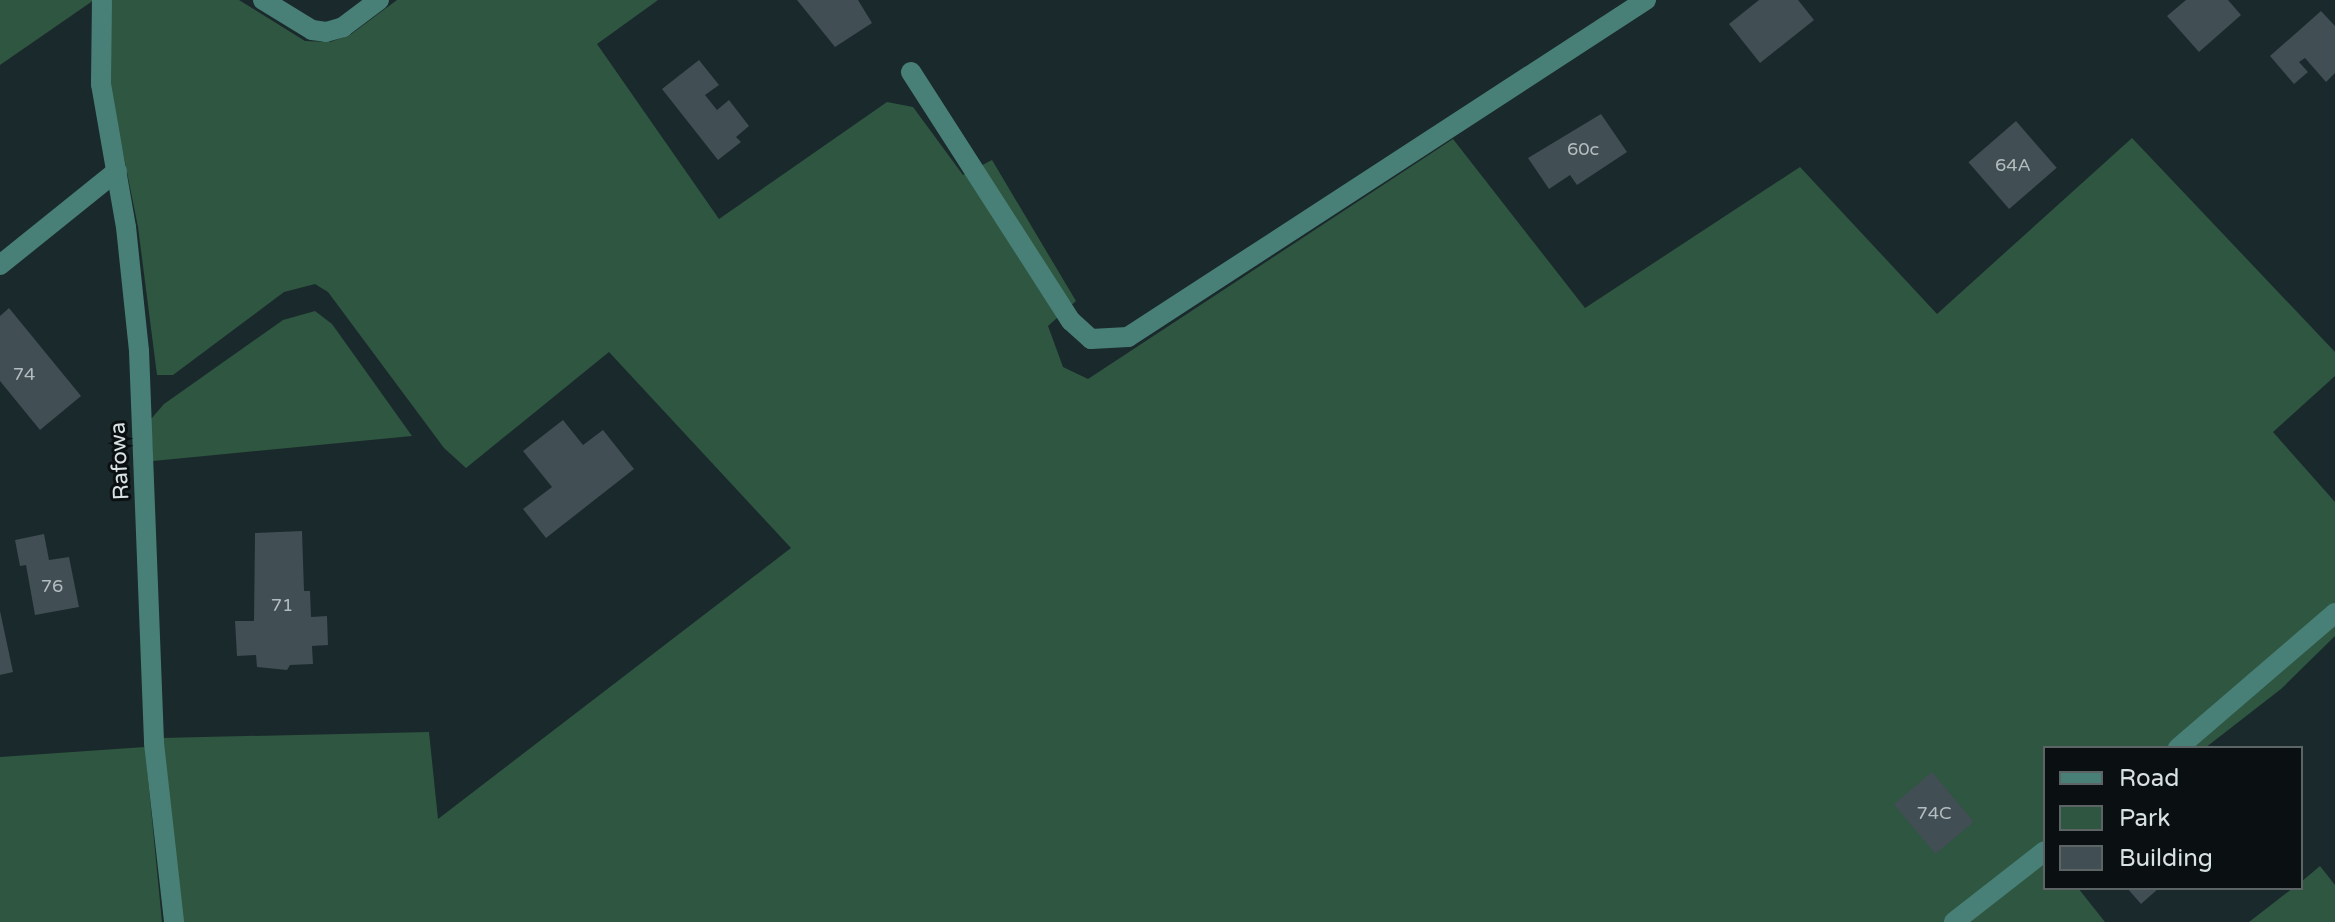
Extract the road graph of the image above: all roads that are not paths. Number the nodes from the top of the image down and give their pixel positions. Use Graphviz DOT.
graph roads {
  1 [pos="102,0"];
  2 [pos="263,0"];
  3 [pos="379,0"];
  4 [pos="1646,0"];
  5 [pos="911,72"];
  6 [pos="117,171"];
  7 [pos="0,265"];
  8 [pos="2335,613"];
  9 [pos="2180,746"];
  10 [pos="2043,853"];
  11 [pos="174,922"];
  12 [pos="1954,922"];
  1 -- 6 [label="street, Rafowa"];
  2 -- 3 [label="street"];
  4 -- 5 [label="street"];
  6 -- 7 [label="street"];
  6 -- 11 [label="street, Rafowa"];
  8 -- 9 [label="street"];
  10 -- 12 [label="street"];
}
